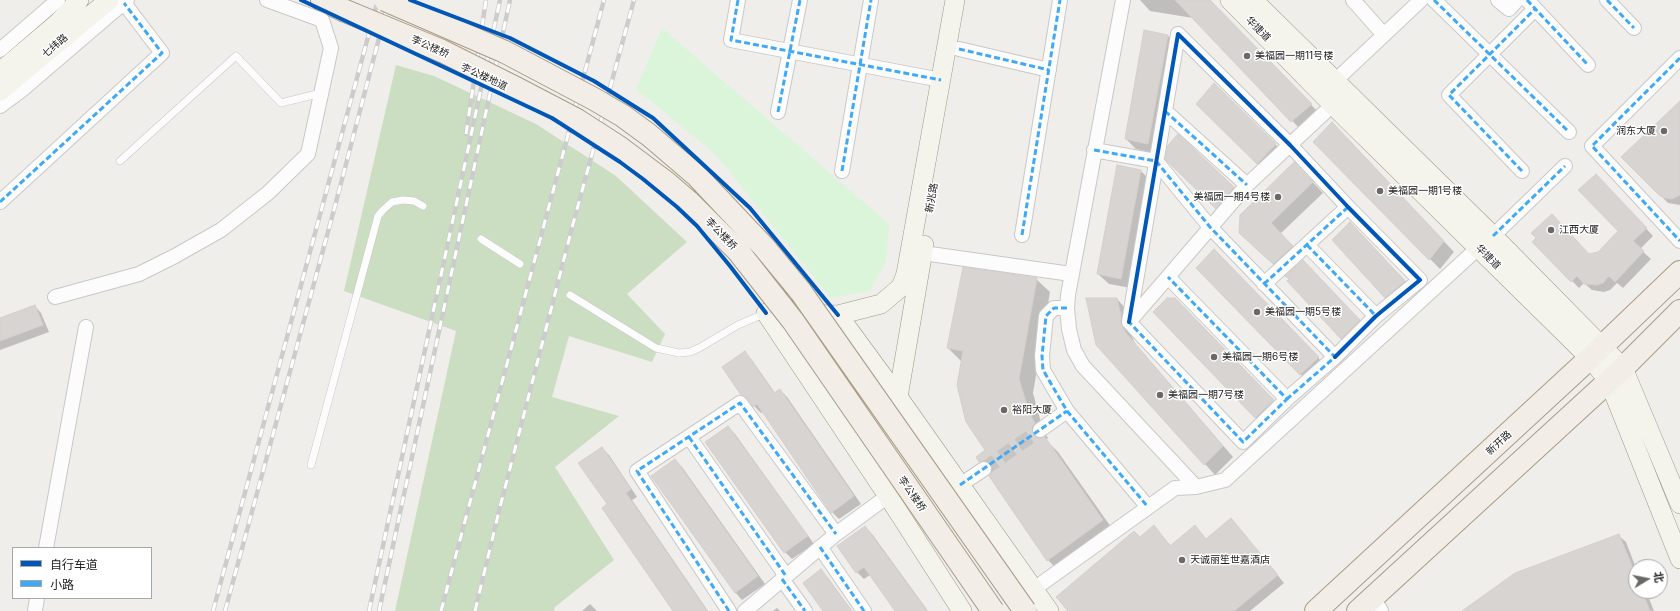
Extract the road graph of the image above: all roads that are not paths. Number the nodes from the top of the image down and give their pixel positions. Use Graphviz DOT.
graph roads {
  1 [pos="78,0"];
  2 [pos="267,0"];
  3 [pos="311,0"];
  4 [pos="322,0"];
  5 [pos="385,0"];
  6 [pos="738,0"];
  7 [pos="800,0"];
  8 [pos="871,0"];
  9 [pos="955,0"];
  10 [pos="967,0"];
  11 [pos="1060,0"];
  12 [pos="1123,0"];
  13 [pos="1230,0"];
  14 [pos="1253,0"];
  15 [pos="1353,0"];
  16 [pos="1421,0"];
  17 [pos="1434,0"];
  18 [pos="1498,0"];
  19 [pos="1517,0"];
  20 [pos="1607,0"];
  21 [pos="120,1"];
  22 [pos="1531,4"];
  23 [pos="53,7"];
  24 [pos="343,10"];
  25 [pos="1634,28"];
  26 [pos="1384,35"];
  27 [pos="959,49"];
  28 [pos="0,50"];
  29 [pos="790,52"];
  30 [pos="1490,54"];
  31 [pos="1680,58"];
  32 [pos="1588,65"];
  33 [pos="860,66"];
  34 [pos="1049,70"];
  35 [pos="0,72"];
  36 [pos="941,80"];
  37 [pos="1341,86"];
  38 [pos="0,91"];
  39 [pos="321,93"];
  40 [pos="1333,104"];
  41 [pos="0,106"];
  42 [pos="1165,111"];
  43 [pos="778,112"];
  44 [pos="1569,132"];
  45 [pos="1290,144"];
  46 [pos="1094,150"];
  47 [pos="120,161"];
  48 [pos="1156,161"];
  49 [pos="1565,166"];
  50 [pos="842,171"];
  51 [pos="1522,171"];
  52 [pos="1247,184"];
  53 [pos="0,202"];
  54 [pos="423,206"];
  55 [pos="1348,207"];
  56 [pos="1210,227"];
  57 [pos="1022,235"];
  58 [pos="1493,236"];
  59 [pos="481,239"];
  60 [pos="1680,242"];
  61 [pos="1308,245"];
  62 [pos="1478,248"];
  63 [pos="923,253"];
  64 [pos="520,264"];
  65 [pos="1680,272"];
  66 [pos="1072,274"];
  67 [pos="1168,277"];
  68 [pos="1264,284"];
  69 [pos="570,295"];
  70 [pos="55,297"];
  71 [pos="1067,308"];
  72 [pos="1680,311"];
  73 [pos="766,313"];
  74 [pos="838,315"];
  75 [pos="1376,316"];
  76 [pos="1128,322"];
  77 [pos="86,327"];
  78 [pos="1597,352"];
  79 [pos="1335,357"];
  80 [pos="1616,374"];
  81 [pos="898,397"];
  82 [pos="1287,399"];
  83 [pos="1067,411"];
  84 [pos="1040,430"];
  85 [pos="844,431"];
  86 [pos="689,437"];
  87 [pos="311,465"];
  88 [pos="984,469"];
  89 [pos="960,485"];
  90 [pos="1196,487"];
  91 [pos="888,496"];
  92 [pos="1680,504"];
  93 [pos="1148,507"];
  94 [pos="836,534"];
  95 [pos="46,547"];
  96 [pos="820,547"];
  97 [pos="1680,559"];
  98 [pos="784,578"];
  99 [pos="1034,589"];
  100 [pos="37,599"];
  101 [pos="1371,606"];
  102 [pos="35,611"];
  103 [pos="729,611"];
  104 [pos="745,611"];
  105 [pos="804,611"];
  106 [pos="864,611"];
  107 [pos="962,611"];
  108 [pos="992,611"];
  109 [pos="1025,611"];
  110 [pos="1049,611"];
  111 [pos="1316,611"];
  1 -- 23 [label="street, 七纬路"];
  2 -- 39 [label="street"];
  3 -- 24 [label="street"];
  4 -- 24 [label="main road, 李公楼桥"];
  5 -- 109 [label="main road, bridge"];
  6 -- 29 [label="street"];
  7 -- 29 [label="street"];
  8 -- 33 [label="street"];
  9 -- 36 [label="street, 新兆路"];
  10 -- 27 [label="street, 新兆路"];
  11 -- 34 [label="street"];
  12 -- 46 [label="street"];
  13 -- 40 [label="street, 华捷道"];
  14 -- 37 [label="street, 华捷道"];
  15 -- 26 [label="street"];
  16 -- 26 [label="street"];
  17 -- 30 [label="street"];
  18 -- 19 [label="street"];
  20 -- 25 [label="street"];
  21 -- 38 [label="street, 七纬路"];
  21 -- 41 [label="street"];
  21 -- 53 [label="street"];
  22 -- 30 [label="street"];
  22 -- 32 [label="street"];
  23 -- 28 [label="street"];
  23 -- 35 [label="street, 七纬路"];
  24 -- 108 [label="main road, 李公楼桥, bridge"];
  26 -- 37 [label="street"];
  27 -- 34 [label="street"];
  27 -- 63 [label="street, 新兆路"];
  29 -- 33 [label="street"];
  29 -- 43 [label="street"];
  30 -- 44 [label="street"];
  30 -- 51 [label="street"];
  31 -- 60 [label="street"];
  33 -- 36 [label="street"];
  33 -- 50 [label="street"];
  34 -- 57 [label="street"];
  36 -- 74 [label="street, 新兆路"];
  37 -- 40 [label="street"];
  37 -- 58 [label="street, 华捷道"];
  39 -- 47 [label="lane"];
  39 -- 70 [label="street"];
  40 -- 45 [label="street"];
  40 -- 62 [label="street, 华捷道"];
  42 -- 45 [label="street"];
  42 -- 48 [label="street"];
  42 -- 52 [label="street"];
  45 -- 52 [label="street"];
  45 -- 55 [label="street"];
  46 -- 48 [label="street"];
  46 -- 66 [label="street"];
  48 -- 56 [label="street"];
  48 -- 76 [label="street"];
  49 -- 58 [label="street"];
  52 -- 56 [label="street"];
  54 -- 87 [label="lane"];
  55 -- 61 [label="street"];
  55 -- 75 [label="street"];
  56 -- 67 [label="street"];
  56 -- 68 [label="street"];
  58 -- 78 [label="street, 华捷道"];
  59 -- 64 [label="lane"];
  61 -- 68 [label="street"];
  61 -- 75 [label="street"];
  62 -- 78 [label="street, 华捷道"];
  62 -- 90 [label="street"];
  63 -- 66 [label="street"];
  63 -- 81 [label="street, 新兆路"];
  65 -- 78 [label="main road, 新开路"];
  66 -- 71 [label="street"];
  67 -- 76 [label="street"];
  67 -- 82 [label="street"];
  68 -- 79 [label="street"];
  69 -- 73 [label="lane"];
  71 -- 83 [label="street"];
  71 -- 90 [label="street"];
  72 -- 80 [label="main road"];
  73 -- 74 [label="street, 新兆路"];
  73 -- 85 [label="street"];
  74 -- 81 [label="street"];
  75 -- 79 [label="street"];
  76 -- 82 [label="street"];
  77 -- 95 [label="street"];
  78 -- 80 [label="street, 华捷道"];
  78 -- 111 [label="main road, 新开路"];
  79 -- 82 [label="street"];
  80 -- 92 [label="street, 华捷道"];
  80 -- 97 [label="street, 华捷道"];
  80 -- 101 [label="main road"];
  81 -- 85 [label="street"];
  81 -- 89 [label="street"];
  83 -- 84 [label="street"];
  83 -- 93 [label="street"];
  85 -- 91 [label="street"];
  86 -- 94 [label="street"];
  86 -- 98 [label="street"];
  86 -- 103 [label="street"];
  88 -- 89 [label="street"];
  89 -- 99 [label="street"];
  90 -- 93 [label="street"];
  91 -- 94 [label="street"];
  91 -- 107 [label="street"];
  93 -- 99 [label="street"];
  94 -- 96 [label="street"];
  96 -- 98 [label="street"];
  96 -- 106 [label="street"];
  98 -- 104 [label="street"];
  98 -- 105 [label="street"];
  99 -- 110 [label="street"];
  100 -- 102 [label="street"];
}
